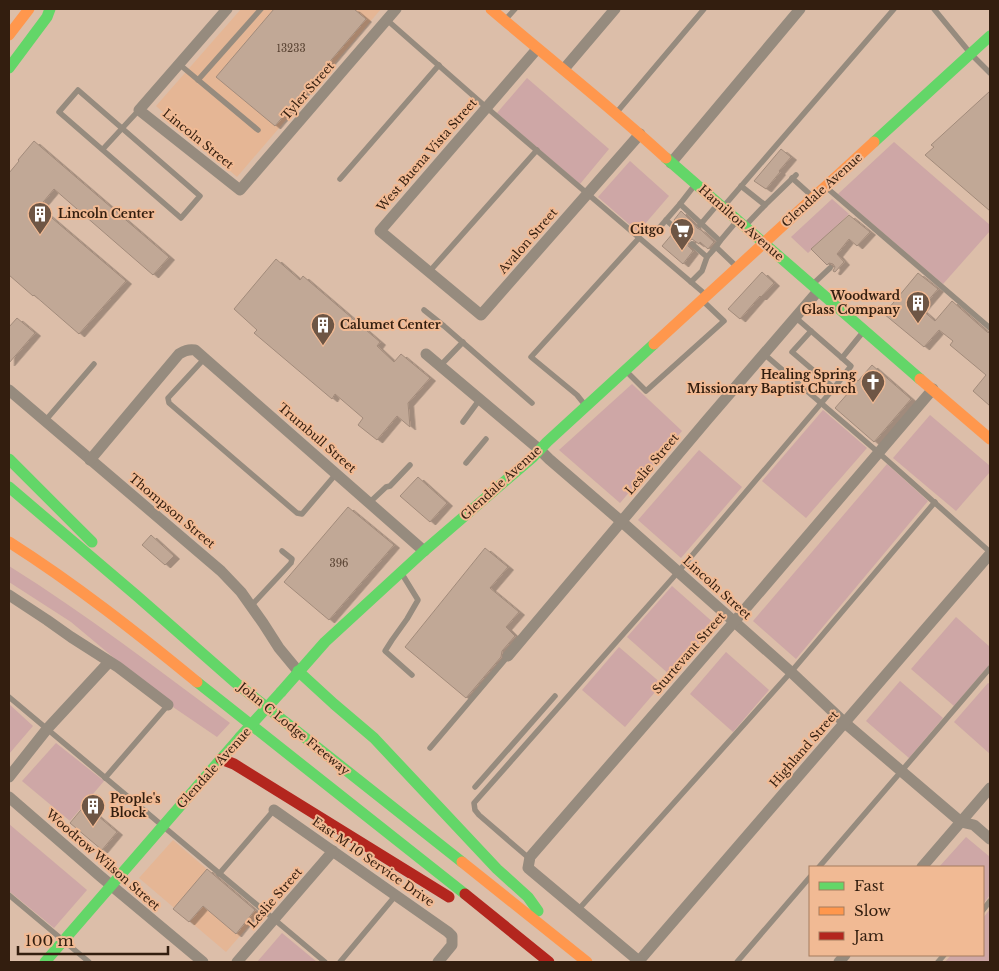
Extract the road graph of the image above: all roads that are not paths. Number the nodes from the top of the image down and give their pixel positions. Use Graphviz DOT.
graph roads {
  1 [pos="30,9"];
  2 [pos="49,9"];
  3 [pos="227,9"];
  4 [pos="261,9"];
  5 [pos="396,9"];
  6 [pos="491,9"];
  7 [pos="515,9"];
  8 [pos="615,9"];
  9 [pos="704,9"];
  10 [pos="800,9"];
  11 [pos="894,9"];
  12 [pos="934,9"];
  13 [pos="387,20"];
  14 [pos="505,21"];
  15 [pos="9,35"];
  16 [pos="990,36"];
  17 [pos="537,48"];
  18 [pos="971,54"];
  19 [pos="9,56"];
  20 [pos="179,64"];
  21 [pos="439,65"];
  22 [pos="9,68"];
  23 [pos="564,70"];
  24 [pos="990,73"];
  25 [pos="198,80"];
  26 [pos="486,107"];
  27 [pos="139,110"];
  28 [pos="616,113"];
  29 [pos="123,128"];
  30 [pos="258,130"];
  31 [pos="640,134"];
  32 [pos="103,149"];
  33 [pos="537,150"];
  34 [pos="671,163"];
  35 [pos="340,179"];
  36 [pos="696,184"];
  37 [pos="741,186"];
  38 [pos="825,187"];
  39 [pos="240,190"];
  40 [pos="588,194"];
  41 [pos="814,198"];
  42 [pos="680,204"];
  43 [pos="721,206"];
  44 [pos="765,206"];
  45 [pos="666,220"];
  46 [pos="741,223"];
  47 [pos="700,225"];
  48 [pos="682,232"];
  49 [pos="654,234"];
  50 [pos="639,238"];
  51 [pos="720,241"];
  52 [pos="764,243"];
  53 [pos="696,245"];
  54 [pos="716,247"];
  55 [pos="707,257"];
  56 [pos="738,268"];
  57 [pos="830,268"];
  58 [pos="429,272"];
  59 [pos="691,282"];
  60 [pos="815,288"];
  61 [pos="705,298"];
  62 [pos="424,310"];
  63 [pos="795,317"];
  64 [pos="990,328"];
  65 [pos="864,330"];
  66 [pos="811,331"];
  67 [pos="463,342"];
  68 [pos="426,354"];
  69 [pos="764,354"];
  70 [pos="205,358"];
  71 [pos="842,358"];
  72 [pos="94,364"];
  73 [pos="440,366"];
  74 [pos="626,370"];
  75 [pos="834,388"];
  76 [pos="9,390"];
  77 [pos="933,390"];
  78 [pos="480,399"];
  79 [pos="532,403"];
  80 [pos="821,403"];
  81 [pos="586,406"];
  82 [pos="45,421"];
  83 [pos="463,422"];
  84 [pos="486,439"];
  85 [pos="990,439"];
  86 [pos="540,450"];
  87 [pos="878,452"];
  88 [pos="9,459"];
  89 [pos="90,460"];
  90 [pos="466,463"];
  91 [pos="410,465"];
  92 [pos="336,474"];
  93 [pos="9,487"];
  94 [pos="935,502"];
  95 [pos="369,503"];
  96 [pos="622,522"];
  97 [pos="9,535"];
  98 [pos="9,542"];
  99 [pos="282,551"];
  100 [pos="424,551"];
  101 [pos="28,553"];
  102 [pos="990,553"];
  103 [pos="678,572"];
  104 [pos="401,573"];
  105 [pos="9,595"];
  106 [pos="137,596"];
  107 [pos="251,606"];
  108 [pos="90,612"];
  109 [pos="734,622"];
  110 [pos="142,636"];
  111 [pos="508,656"];
  112 [pos="109,662"];
  113 [pos="990,668"];
  114 [pos="298,672"];
  115 [pos="791,672"];
  116 [pos="412,675"];
  117 [pos="555,696"];
  118 [pos="9,697"];
  119 [pos="168,705"];
  120 [pos="845,723"];
  121 [pos="47,729"];
  122 [pos="518,735"];
  123 [pos="527,743"];
  124 [pos="430,748"];
  125 [pos="221,759"];
  126 [pos="902,771"];
  127 [pos="9,777"];
  128 [pos="105,778"];
  129 [pos="476,787"];
  130 [pos="990,788"];
  131 [pos="9,797"];
  132 [pos="274,810"];
  133 [pos="961,822"];
  134 [pos="163,826"];
  135 [pos="990,839"];
  136 [pos="333,852"];
  137 [pos="529,864"];
  138 [pos="820,866"];
  139 [pos="923,866"];
  140 [pos="219,874"];
  141 [pos="809,878"];
  142 [pos="111,885"];
  143 [pos="9,895"];
  144 [pos="396,895"];
  145 [pos="578,910"];
  146 [pos="494,918"];
  147 [pos="274,920"];
  148 [pos="64,940"];
  149 [pos="563,943"];
  150 [pos="46,962"];
  151 [pos="89,962"];
  152 [pos="203,962"];
  153 [pos="237,962"];
  154 [pos="325,962"];
  155 [pos="340,962"];
  156 [pos="438,962"];
  157 [pos="549,962"];
  158 [pos="587,962"];
  159 [pos="639,962"];
  160 [pos="737,962"];
  1 -- 15 [label="main road"];
  2 -- 19 [label="main road"];
  2 -- 22 [label="main road"];
  3 -- 20 [label="street"];
  4 -- 25 [label="lane"];
  5 -- 13 [label="street, Tyler Street"];
  6 -- 14 [label="main road, Hamilton Avenue"];
  7 -- 14 [label="lane"];
  8 -- 23 [label="street"];
  9 -- 28 [label="lane"];
  10 -- 34 [label="street"];
  11 -- 37 [label="lane"];
  12 -- 18 [label="lane"];
  13 -- 21 [label="lane"];
  13 -- 39 [label="street, Tyler Street"];
  14 -- 17 [label="main road, Hamilton Avenue"];
  16 -- 18 [label="main road, Glendale Avenue"];
  17 -- 23 [label="main road, Hamilton Avenue"];
  17 -- 26 [label="street, West Buena Vista Street"];
  18 -- 24 [label="lane"];
  18 -- 38 [label="main road, Glendale Avenue"];
  20 -- 25 [label="lane"];
  20 -- 27 [label="street"];
  21 -- 26 [label="lane"];
  21 -- 35 [label="lane"];
  23 -- 28 [label="main road, Hamilton Avenue"];
  25 -- 30 [label="lane"];
  26 -- 33 [label="lane"];
  26 -- 58 [label="street, West Buena Vista Street"];
  27 -- 29 [label="lane"];
  27 -- 39 [label="street, Lincoln Street"];
  28 -- 31 [label="main road, Hamilton Avenue"];
  29 -- 32 [label="lane"];
  29 -- 32 [label="lane"];
  29 -- 32 [label="lane"];
  31 -- 34 [label="main road, Hamilton Avenue"];
  31 -- 40 [label="street, Avalon Street"];
  33 -- 40 [label="lane"];
  33 -- 58 [label="lane"];
  34 -- 36 [label="main road, Hamilton Avenue"];
  36 -- 42 [label="lane"];
  36 -- 43 [label="main road, Hamilton Avenue"];
  37 -- 43 [label="lane"];
  37 -- 44 [label="lane"];
  38 -- 41 [label="main road, Glendale Avenue"];
  38 -- 64 [label="lane"];
  40 -- 50 [label="lane"];
  40 -- 58 [label="street, Avalon Street"];
  41 -- 44 [label="lane"];
  41 -- 52 [label="main road, Glendale Avenue"];
  42 -- 45 [label="lane"];
  42 -- 47 [label="lane"];
  43 -- 46 [label="main road, Hamilton Avenue"];
  43 -- 47 [label="lane"];
  44 -- 46 [label="lane"];
  45 -- 48 [label="lane"];
  45 -- 49 [label="lane"];
  46 -- 51 [label="lane"];
  46 -- 52 [label="main road, Hamilton Avenue"];
  47 -- 51 [label="lane"];
  50 -- 59 [label="lane"];
  50 -- 81 [label="lane"];
  51 -- 54 [label="lane"];
  52 -- 56 [label="main road, Glendale Avenue"];
  52 -- 60 [label="main road, Hamilton Avenue"];
  53 -- 55 [label="lane"];
  54 -- 55 [label="lane"];
  54 -- 56 [label="lane"];
  55 -- 59 [label="lane"];
  56 -- 61 [label="main road, Glendale Avenue"];
  57 -- 60 [label="lane"];
  59 -- 61 [label="lane"];
  60 -- 63 [label="street, Leslie Street"];
  60 -- 65 [label="main road, Hamilton Avenue"];
  61 -- 74 [label="main road, Glendale Avenue"];
  61 -- 74 [label="lane"];
  62 -- 67 [label="lane"];
  63 -- 66 [label="lane"];
  63 -- 69 [label="street, Leslie Street"];
  65 -- 71 [label="lane"];
  65 -- 77 [label="main road, Hamilton Avenue"];
  66 -- 71 [label="lane"];
  66 -- 75 [label="lane"];
  67 -- 73 [label="lane"];
  67 -- 79 [label="lane"];
  68 -- 73 [label="street, Lincoln Street"];
  69 -- 80 [label="lane"];
  69 -- 96 [label="street, Leslie Street"];
  70 -- 89 [label="street, Trumbull Street"];
  70 -- 92 [label="street, Trumbull Street"];
  70 -- 92 [label="lane"];
  71 -- 75 [label="lane"];
  72 -- 82 [label="lane"];
  73 -- 78 [label="street, Lincoln Street"];
  74 -- 81 [label="main road, Glendale Avenue"];
  75 -- 80 [label="lane"];
  76 -- 82 [label="street, Thompson Street"];
  77 -- 85 [label="main road, Hamilton Avenue"];
  77 -- 87 [label="street, Sturtevant Street"];
  78 -- 83 [label="lane"];
  78 -- 86 [label="street, Lincoln Street"];
  80 -- 87 [label="lane"];
  80 -- 103 [label="lane"];
  81 -- 86 [label="main road, Glendale Avenue"];
  82 -- 89 [label="street, Thompson Street"];
  84 -- 90 [label="lane"];
  86 -- 96 [label="street, Lincoln Street"];
  86 -- 100 [label="main road, Glendale Avenue"];
  87 -- 94 [label="lane"];
  87 -- 109 [label="street, Sturtevant Street"];
  88 -- 106 [label="main road"];
  89 -- 107 [label="street, Thompson Street"];
  91 -- 95 [label="lane"];
  92 -- 95 [label="street, Trumbull Street"];
  93 -- 106 [label="main road, John C Lodge Freeway"];
  94 -- 102 [label="lane"];
  94 -- 115 [label="lane"];
  95 -- 100 [label="street, Trumbull Street"];
  96 -- 103 [label="street, Lincoln Street"];
  96 -- 111 [label="street, Leslie Street"];
  97 -- 101 [label="main road"];
  98 -- 101 [label="main road, John C Lodge Freeway"];
  99 -- 107 [label="lane"];
  100 -- 104 [label="main road, Glendale Avenue"];
  101 -- 110 [label="main road, John C Lodge Freeway"];
  102 -- 120 [label="street, Highland Street"];
  103 -- 109 [label="street, Lincoln Street"];
  103 -- 123 [label="lane"];
  104 -- 114 [label="main road, Glendale Avenue"];
  104 -- 116 [label="lane"];
  105 -- 112 [label="street"];
  106 -- 149 [label="main road, John C Lodge Freeway"];
  107 -- 114 [label="street, Thompson Street"];
  108 -- 110 [label="main road"];
  109 -- 115 [label="street, Lincoln Street"];
  109 -- 137 [label="street, Sturtevant Street"];
  110 -- 146 [label="main road, John C Lodge Freeway"];
  111 -- 124 [label="lane"];
  112 -- 119 [label="street"];
  112 -- 121 [label="street"];
  113 -- 126 [label="lane"];
  114 -- 125 [label="main road, Glendale Avenue, bridge"];
  114 -- 149 [label="main road"];
  115 -- 120 [label="street, Lincoln Street"];
  115 -- 145 [label="lane"];
  117 -- 122 [label="lane"];
  118 -- 121 [label="lane"];
  119 -- 128 [label="lane"];
  120 -- 126 [label="street, Lincoln Street"];
  120 -- 159 [label="street, Highland Street"];
  121 -- 127 [label="street"];
  121 -- 128 [label="lane"];
  122 -- 123 [label="lane"];
  122 -- 129 [label="lane"];
  123 -- 137 [label="lane"];
  125 -- 134 [label="main road, Glendale Avenue"];
  125 -- 146 [label="main road"];
  126 -- 133 [label="street, Lincoln Street"];
  126 -- 138 [label="lane"];
  128 -- 134 [label="lane"];
  130 -- 133 [label="street"];
  131 -- 142 [label="street, Woodrow Wilson Street"];
  132 -- 136 [label="street, East M 10 Service Drive"];
  132 -- 140 [label="lane"];
  133 -- 135 [label="street, Lincoln Street"];
  133 -- 139 [label="street"];
  134 -- 140 [label="lane"];
  134 -- 142 [label="main road, Glendale Avenue"];
  136 -- 144 [label="street, East M 10 Service Drive"];
  136 -- 147 [label="street, Leslie Street"];
  137 -- 145 [label="street"];
  140 -- 147 [label="lane"];
  141 -- 160 [label="lane"];
  142 -- 148 [label="main road, Glendale Avenue"];
  142 -- 152 [label="street, Woodrow Wilson Street"];
  143 -- 148 [label="lane"];
  144 -- 155 [label="lane"];
  144 -- 156 [label="street, East M 10 Service Drive"];
  145 -- 159 [label="street"];
  146 -- 157 [label="main road, John C Lodge Freeway"];
  147 -- 153 [label="street, Leslie Street"];
  147 -- 154 [label="lane"];
  148 -- 150 [label="main road, Glendale Avenue"];
  148 -- 151 [label="lane"];
  149 -- 158 [label="main road, John C Lodge Freeway"];
}
